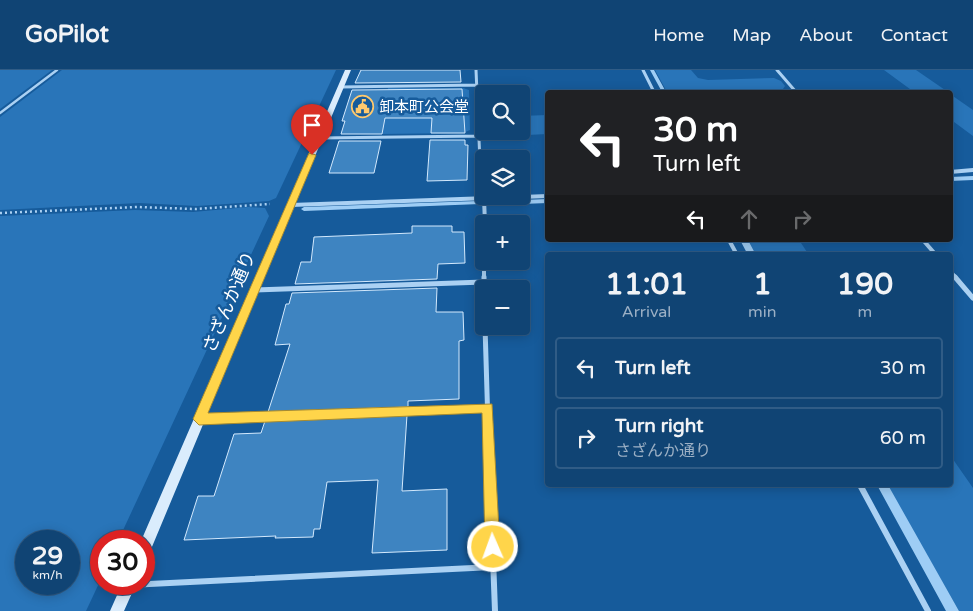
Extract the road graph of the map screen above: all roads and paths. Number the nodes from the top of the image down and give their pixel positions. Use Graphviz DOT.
graph roads {
  1 [pos="57,70"];
  2 [pos="348,70"];
  3 [pos="476,70"];
  4 [pos="643,70"];
  5 [pos="777,70"];
  6 [pos="475,85"];
  7 [pos="477,85"];
  8 [pos="341,87"];
  9 [pos="653,90"];
  10 [pos="794,90"];
  11 [pos="0,113"];
  12 [pos="475,136"];
  13 [pos="319,138"];
  14 [pos="973,170"];
  15 [pos="953,172"];
  16 [pos="545,196"];
  17 [pos="530,197"];
  18 [pos="475,198"];
  19 [pos="291,205"];
  20 [pos="0,213"];
  21 [pos="925,242"];
  22 [pos="933,252"];
  23 [pos="953,275"];
  24 [pos="475,282"];
  25 [pos="255,290"];
  26 [pos="973,298"];
  27 [pos="485,335"];
  28 [pos="488,408"];
  29 [pos="199,419"];
  30 [pos="861,487"];
  31 [pos="152,530"];
  32 [pos="493,567"];
  33 [pos="155,583"];
  34 [pos="125,595"];
  35 [pos="118,611"];
  36 [pos="495,611"];
  37 [pos="928,611"];
  1 -- 11 [label="lane"];
  2 -- 8 [label="street, さざんか通り"];
  3 -- 7 [label="street"];
  4 -- 9 [label="street"];
  5 -- 10 [label="street"];
  6 -- 8 [label="street"];
  8 -- 13 [label="street, さざんか通り"];
  12 -- 13 [label="street"];
  13 -- 19 [label="street, さざんか通り"];
  14 -- 15 [label="street"];
  16 -- 17 [label="street"];
  18 -- 19 [label="street"];
  19 -- 20 [label="path"];
  19 -- 25 [label="street, さざんか通り"];
  21 -- 22 [label="street"];
  23 -- 26 [label="street"];
  24 -- 25 [label="street"];
  25 -- 29 [label="street, さざんか通り"];
  27 -- 28 [label="street"];
  28 -- 29 [label="street"];
  28 -- 32 [label="street"];
  29 -- 31 [label="street, さざんか通り"];
  30 -- 37 [label="street"];
  32 -- 33 [label="street"];
  32 -- 36 [label="street"];
  34 -- 35 [label="street"];
}
